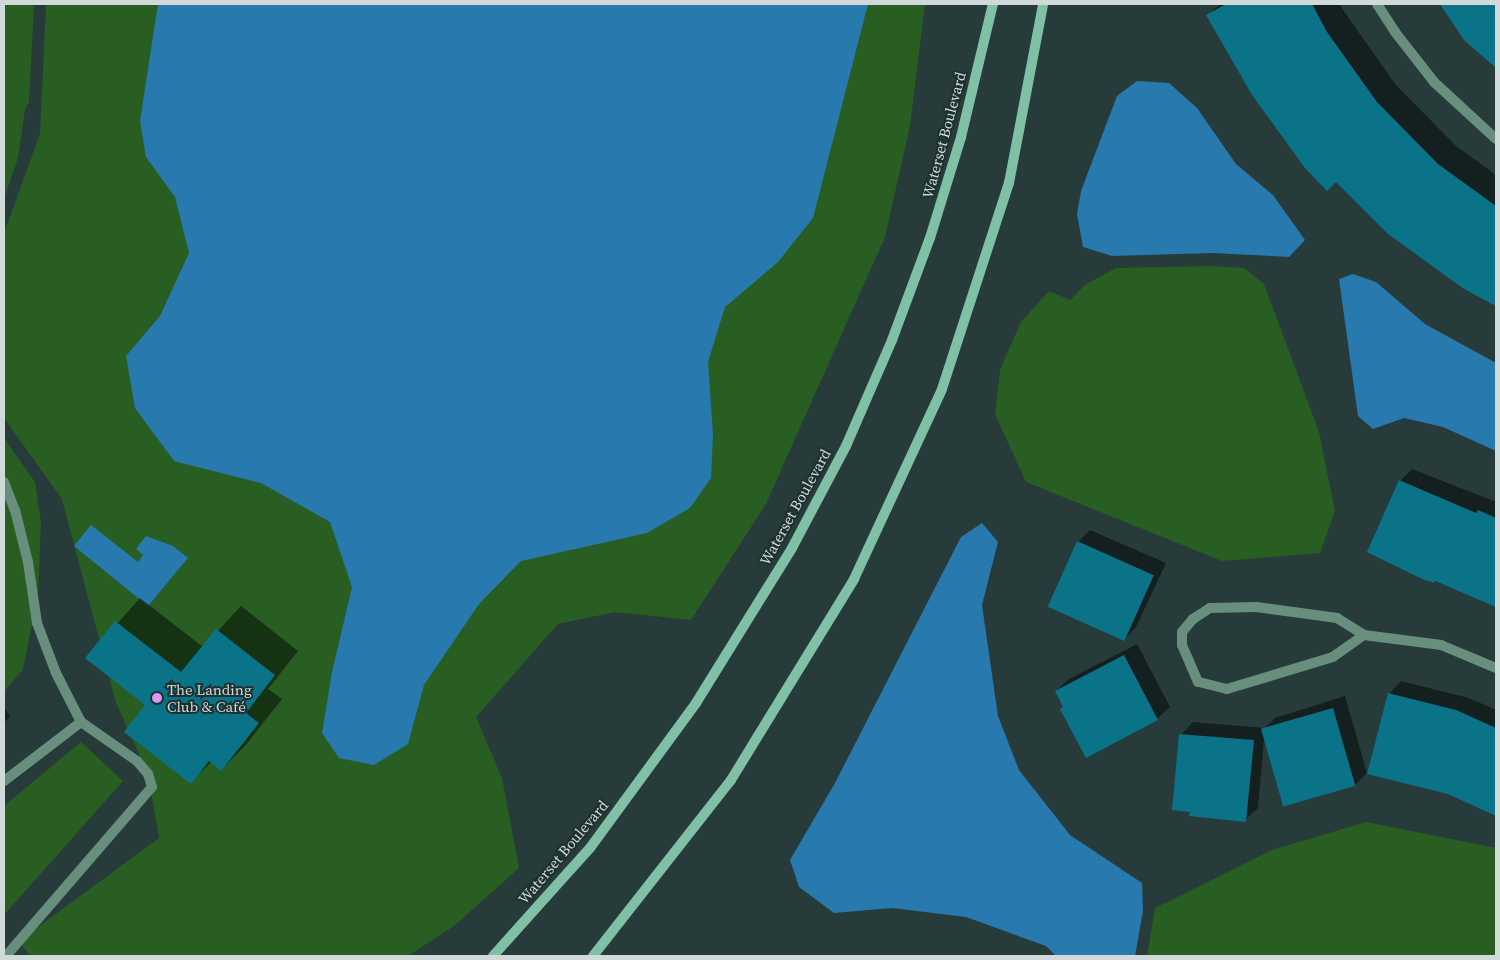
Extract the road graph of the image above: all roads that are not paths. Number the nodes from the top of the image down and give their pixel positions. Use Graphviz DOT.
graph roads {
  1 [pos="993,4"];
  2 [pos="1043,4"];
  3 [pos="1377,4"];
  4 [pos="1496,139"];
  5 [pos="4,482"];
  6 [pos="1364,635"];
  7 [pos="1496,668"];
  8 [pos="81,722"];
  9 [pos="4,781"];
  10 [pos="6,956"];
  11 [pos="493,956"];
  12 [pos="593,956"];
  1 -- 11 [label="street, Waterset Boulevard"];
  2 -- 12 [label="street"];
  3 -- 4 [label="street"];
  5 -- 8 [label="street"];
  6 -- 6 [label="street"];
  6 -- 7 [label="street"];
  8 -- 9 [label="street"];
  8 -- 10 [label="street"];
}
